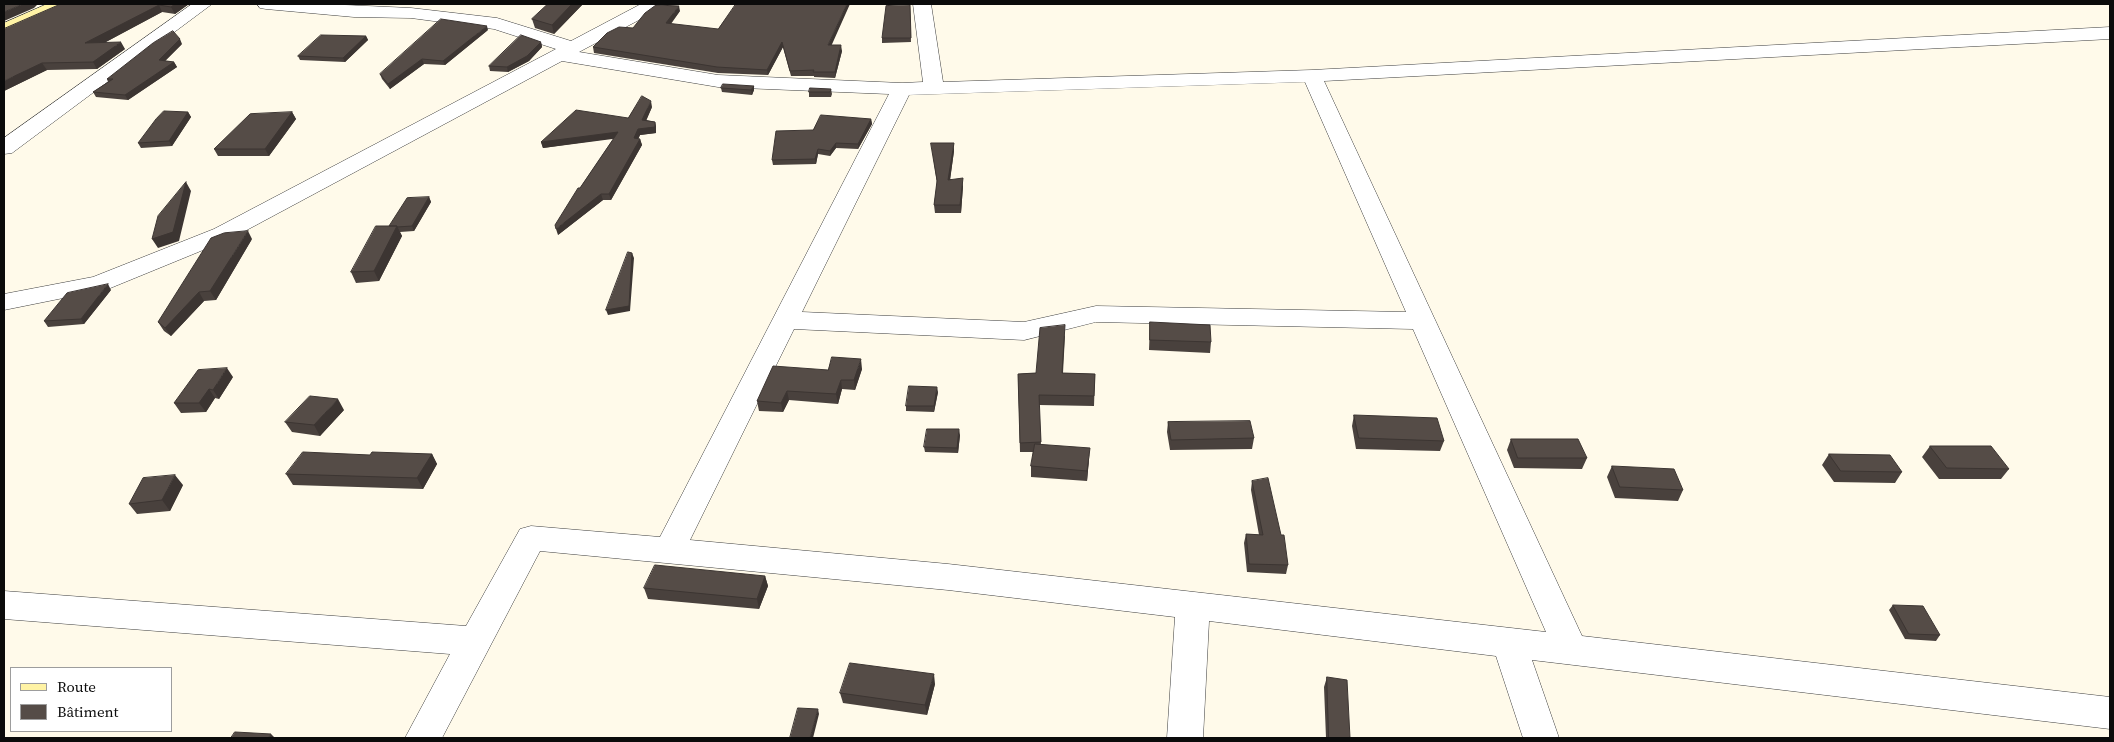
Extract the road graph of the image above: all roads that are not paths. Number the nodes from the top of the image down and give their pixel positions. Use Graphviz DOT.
graph roads {
  1 [pos="61,4"];
  2 [pos="203,4"];
  3 [pos="266,4"];
  4 [pos="650,4"];
  5 [pos="922,4"];
  6 [pos="4,30"];
  7 [pos="2110,33"];
  8 [pos="566,51"];
  9 [pos="1312,76"];
  10 [pos="934,88"];
  11 [pos="902,89"];
  12 [pos="4,148"];
  13 [pos="4,302"];
  14 [pos="785,320"];
  15 [pos="1422,321"];
  16 [pos="669,551"];
  17 [pos="4,605"];
  18 [pos="1193,605"];
  19 [pos="475,641"];
  20 [pos="1509,643"];
  21 [pos="1570,650"];
  22 [pos="2110,713"];
  23 [pos="423,738"];
  24 [pos="1186,738"];
  25 [pos="1541,738"];
  1 -- 6 [label="street"];
  2 -- 12 [label="street"];
  3 -- 8 [label="street"];
  4 -- 8 [label="street"];
  5 -- 10 [label="street"];
  7 -- 9 [label="street"];
  8 -- 11 [label="street"];
  8 -- 13 [label="street"];
  9 -- 10 [label="street"];
  9 -- 15 [label="street"];
  10 -- 11 [label="street"];
  11 -- 14 [label="street"];
  14 -- 15 [label="street"];
  14 -- 16 [label="street"];
  15 -- 21 [label="street"];
  16 -- 18 [label="street"];
  16 -- 19 [label="street"];
  17 -- 19 [label="street"];
  18 -- 20 [label="street"];
  18 -- 24 [label="street"];
  19 -- 23 [label="street"];
  20 -- 21 [label="street"];
  20 -- 25 [label="street"];
  21 -- 22 [label="street"];
}
